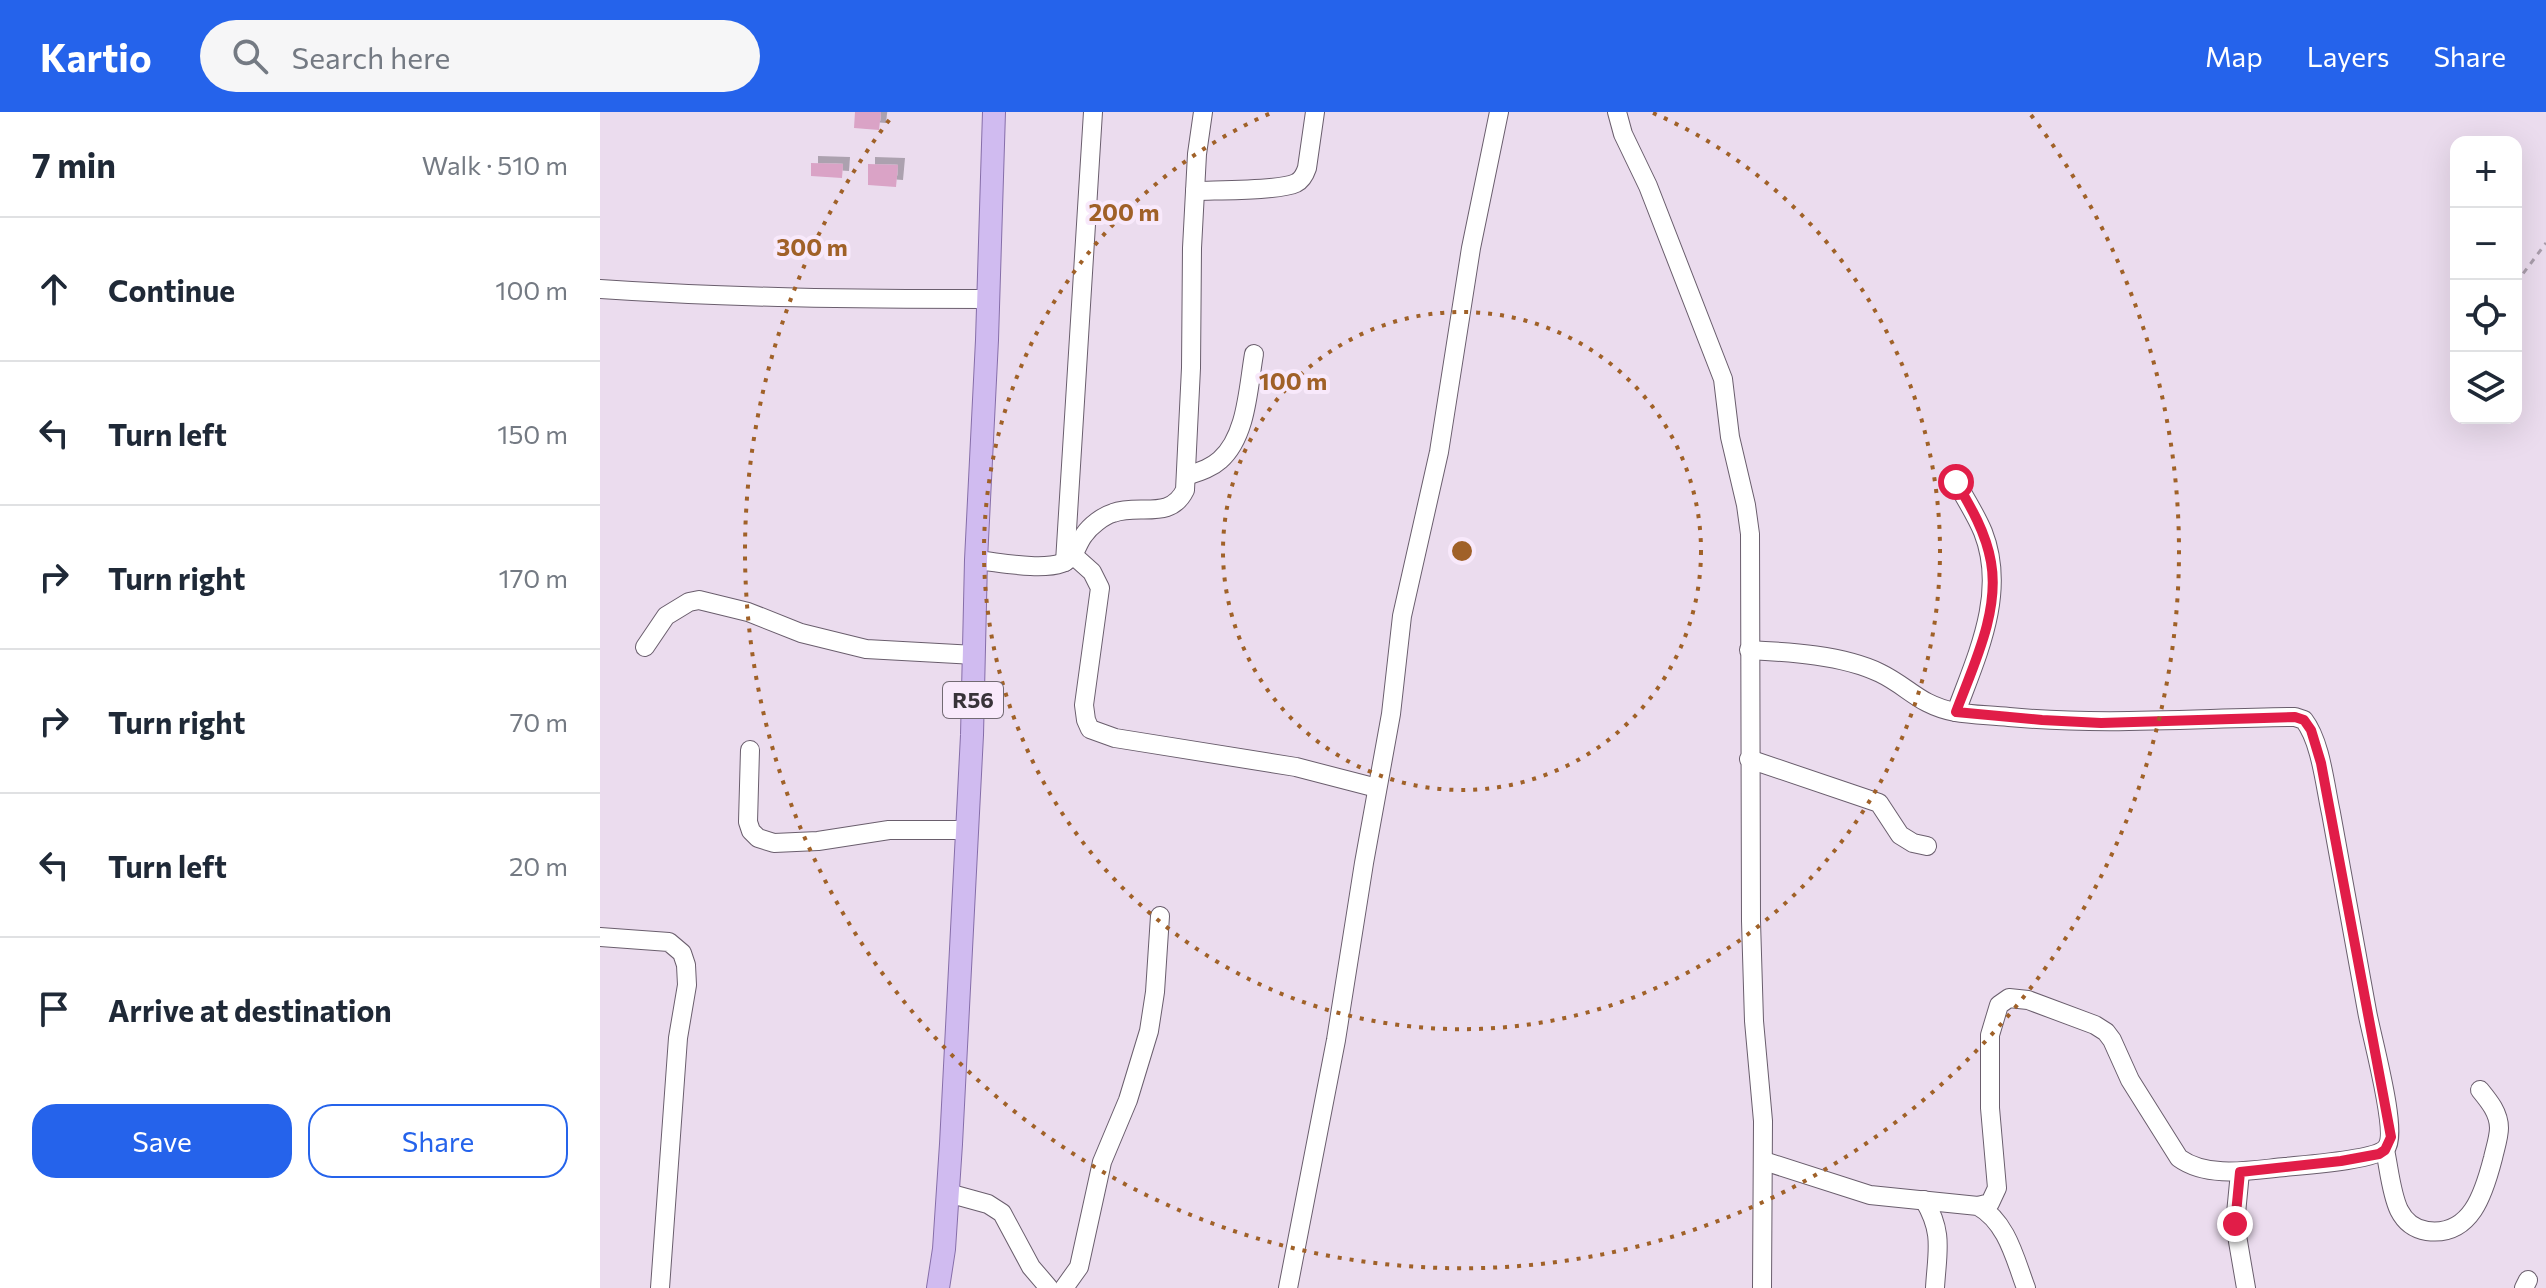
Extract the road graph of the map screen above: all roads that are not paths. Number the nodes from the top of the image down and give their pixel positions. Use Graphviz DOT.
graph roads {
  1 [pos="994,112"];
  2 [pos="1093,112"];
  3 [pos="1203,112"];
  4 [pos="1315,112"];
  5 [pos="1499,112"];
  6 [pos="1617,112"];
  7 [pos="1195,191"];
  8 [pos="600,289"];
  9 [pos="989,299"];
  10 [pos="1254,354"];
  11 [pos="1186,476"];
  12 [pos="1956,482"];
  13 [pos="1069,559"];
  14 [pos="976,560"];
  15 [pos="645,647"];
  16 [pos="1749,650"];
  17 [pos="975,655"];
  18 [pos="1956,712"];
  19 [pos="750,750"];
  20 [pos="1749,759"];
  21 [pos="1377,788"];
  22 [pos="966,830"];
  23 [pos="1927,846"];
  24 [pos="1160,916"];
  25 [pos="600,937"];
  26 [pos="2480,1090"];
  27 [pos="2385,1150"];
  28 [pos="1764,1161"];
  29 [pos="2240,1172"];
  30 [pos="948,1193"];
  31 [pos="1924,1200"];
  32 [pos="1978,1206"];
  33 [pos="660,1288"];
  34 [pos="938,1288"];
  35 [pos="1049,1288"];
  36 [pos="1064,1288"];
  37 [pos="1288,1288"];
  38 [pos="1762,1288"];
  39 [pos="1935,1288"];
  40 [pos="2026,1288"];
  41 [pos="2246,1288"];
  1 -- 9 [label="main road, R56"];
  2 -- 13 [label="street"];
  3 -- 7 [label="street"];
  4 -- 7 [label="street"];
  5 -- 21 [label="street"];
  6 -- 16 [label="street"];
  7 -- 11 [label="street"];
  8 -- 9 [label="street"];
  9 -- 14 [label="main road, R56"];
  10 -- 11 [label="street"];
  11 -- 13 [label="street"];
  12 -- 18 [label="street"];
  13 -- 14 [label="street"];
  13 -- 21 [label="street"];
  14 -- 17 [label="main road, R56"];
  15 -- 17 [label="street"];
  16 -- 18 [label="street"];
  16 -- 20 [label="street"];
  17 -- 22 [label="main road, R56"];
  18 -- 27 [label="street"];
  19 -- 22 [label="street"];
  20 -- 23 [label="street"];
  20 -- 28 [label="street"];
  21 -- 37 [label="street"];
  22 -- 30 [label="main road, R56"];
  24 -- 36 [label="street"];
  25 -- 33 [label="street"];
  26 -- 27 [label="street"];
  27 -- 29 [label="street"];
  28 -- 31 [label="street"];
  28 -- 38 [label="street"];
  29 -- 32 [label="street"];
  29 -- 41 [label="street"];
  30 -- 34 [label="main road, R56"];
  30 -- 35 [label="street"];
  31 -- 32 [label="street"];
  31 -- 39 [label="street"];
  32 -- 40 [label="street"];
}
